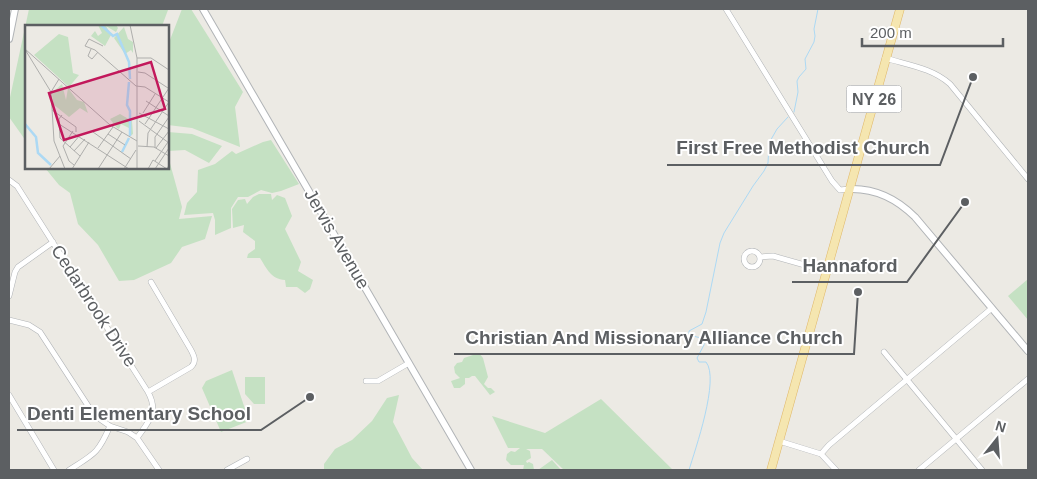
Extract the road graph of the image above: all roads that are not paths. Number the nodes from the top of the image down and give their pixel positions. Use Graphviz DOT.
graph roads {
  1 [pos="15,9"];
  2 [pos="203,9"];
  3 [pos="726,9"];
  4 [pos="900,9"];
  5 [pos="9,39"];
  6 [pos="886,58"];
  7 [pos="1028,179"];
  8 [pos="9,180"];
  9 [pos="849,189"];
  10 [pos="53,242"];
  11 [pos="760,257"];
  12 [pos="826,271"];
  13 [pos="151,282"];
  14 [pos="9,296"];
  15 [pos="992,308"];
  16 [pos="9,320"];
  17 [pos="1028,351"];
  18 [pos="884,352"];
  19 [pos="409,364"];
  20 [pos="1028,379"];
  21 [pos="907,380"];
  22 [pos="366,381"];
  23 [pos="148,392"];
  24 [pos="9,395"];
  25 [pos="110,426"];
  26 [pos="137,438"];
  27 [pos="956,440"];
  28 [pos="779,441"];
  29 [pos="821,454"];
  30 [pos="247,459"];
  31 [pos="54,470"];
  32 [pos="69,470"];
  33 [pos="159,470"];
  34 [pos="226,470"];
  35 [pos="471,470"];
  36 [pos="771,470"];
  37 [pos="836,470"];
  38 [pos="919,470"];
  39 [pos="982,470"];
  1 -- 5 [label="street"];
  2 -- 19 [label="street, Jervis Avenue"];
  3 -- 9 [label="street"];
  4 -- 6 [label="main road, NY 26"];
  6 -- 7 [label="street"];
  6 -- 9 [label="main road, NY 26"];
  8 -- 10 [label="street, Cedarbrook Drive"];
  9 -- 12 [label="main road, NY 26"];
  9 -- 15 [label="street"];
  10 -- 14 [label="street"];
  10 -- 23 [label="street, Cedarbrook Drive"];
  11 -- 12 [label="street"];
  12 -- 28 [label="main road, NY 26"];
  13 -- 23 [label="street"];
  15 -- 17 [label="street"];
  15 -- 21 [label="street"];
  16 -- 25 [label="street"];
  18 -- 21 [label="street"];
  19 -- 22 [label="street"];
  19 -- 35 [label="street, Jervis Avenue"];
  20 -- 27 [label="street"];
  21 -- 27 [label="street"];
  21 -- 29 [label="street"];
  23 -- 26 [label="street, Cedarbrook Drive"];
  24 -- 31 [label="street"];
  25 -- 26 [label="street"];
  25 -- 32 [label="street"];
  26 -- 33 [label="street"];
  27 -- 38 [label="street"];
  27 -- 39 [label="street"];
  28 -- 29 [label="street"];
  28 -- 36 [label="main road, NY 26"];
  29 -- 37 [label="street"];
  30 -- 34 [label="street"];
}
